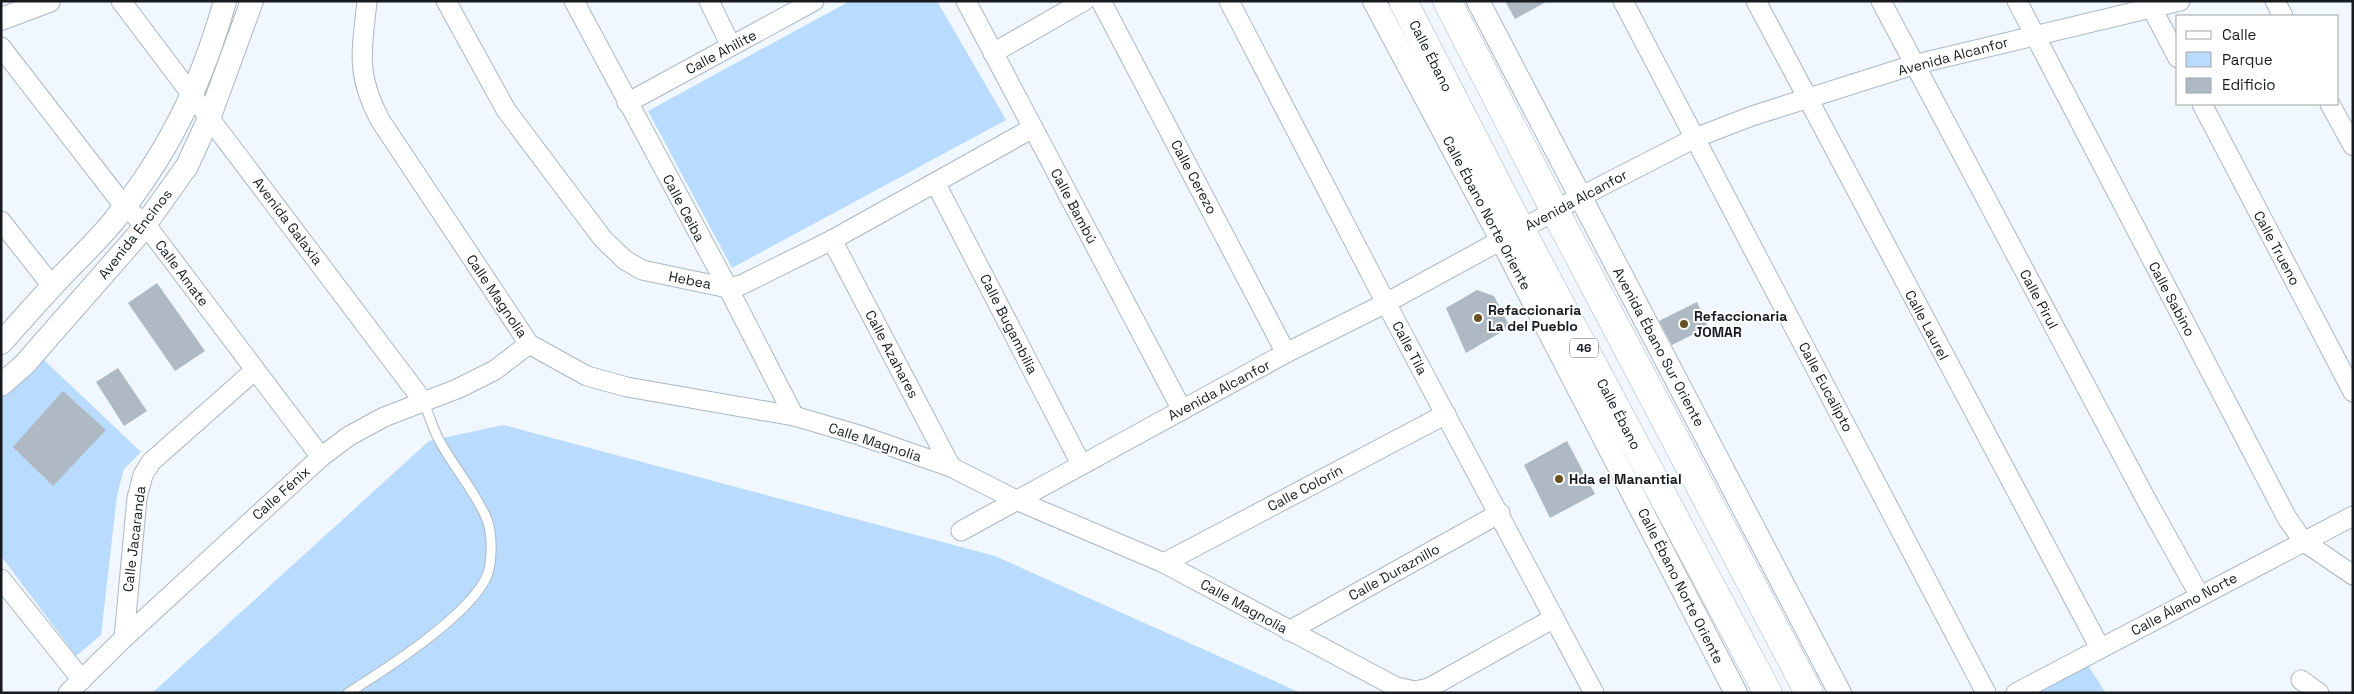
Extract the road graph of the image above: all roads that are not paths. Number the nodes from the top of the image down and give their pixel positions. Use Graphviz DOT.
graph roads {
  1 [pos="49,1"];
  2 [pos="225,1"];
  3 [pos="252,1"];
  4 [pos="367,1"];
  5 [pos="446,1"];
  6 [pos="574,1"];
  7 [pos="708,1"];
  8 [pos="814,1"];
  9 [pos="966,1"];
  10 [pos="1084,1"];
  11 [pos="1101,1"];
  12 [pos="1229,1"];
  13 [pos="1374,1"];
  14 [pos="1403,1"];
  15 [pos="1447,1"];
  16 [pos="1478,1"];
  17 [pos="1623,1"];
  18 [pos="1756,1"];
  19 [pos="1882,1"];
  20 [pos="2016,1"];
  21 [pos="2180,1"];
  22 [pos="2275,1"];
  23 [pos="126,4"];
  24 [pos="2150,5"];
  25 [pos="2282,15"];
  26 [pos="1,19"];
  27 [pos="2034,34"];
  28 [pos="731,46"];
  29 [pos="1,47"];
  30 [pos="993,53"];
  31 [pos="2176,54"];
  32 [pos="1914,65"];
  33 [pos="193,94"];
  34 [pos="1806,98"];
  35 [pos="627,102"];
  36 [pos="2203,105"];
  37 [pos="2331,105"];
  38 [pos="210,116"];
  39 [pos="1033,128"];
  40 [pos="1695,138"];
  41 [pos="2353,146"];
  42 [pos="936,184"];
  43 [pos="1580,197"];
  44 [pos="124,206"];
  45 [pos="1555,211"];
  46 [pos="1,221"];
  47 [pos="146,225"];
  48 [pos="1511,235"];
  49 [pos="832,240"];
  50 [pos="52,286"];
  51 [pos="728,288"];
  52 [pos="1386,303"];
  53 [pos="1,343"];
  54 [pos="529,344"];
  55 [pos="1286,353"];
  56 [pos="255,370"];
  57 [pos="1,385"];
  58 [pos="2353,392"];
  59 [pos="423,401"];
  60 [pos="1182,410"];
  61 [pos="1446,414"];
  62 [pos="794,416"];
  63 [pos="321,457"];
  64 [pos="1081,464"];
  65 [pos="951,467"];
  66 [pos="1016,500"];
  67 [pos="1500,513"];
  68 [pos="2353,516"];
  69 [pos="961,531"];
  70 [pos="2303,541"];
  71 [pos="1164,562"];
  72 [pos="2353,575"];
  73 [pos="1,579"];
  74 [pos="2200,596"];
  75 [pos="1554,618"];
  76 [pos="1289,631"];
  77 [pos="124,638"];
  78 [pos="2100,648"];
  79 [pos="82,680"];
  80 [pos="2301,680"];
  81 [pos="68,693"];
  82 [pos="348,693"];
  83 [pos="1594,693"];
  84 [pos="1736,693"];
  85 [pos="1768,693"];
  86 [pos="1809,693"];
  87 [pos="1840,693"];
  88 [pos="1986,693"];
  89 [pos="2016,693"];
  90 [pos="2320,693"];
  1 -- 26 [label="street"];
  2 -- 33 [label="street, Avenida Encinos"];
  3 -- 38 [label="street, Avenida Encinos"];
  4 -- 54 [label="street, Calle Magnolia"];
  5 -- 51 [label="street, Hebea"];
  6 -- 35 [label="street, Calle Ceiba"];
  7 -- 28 [label="street"];
  8 -- 28 [label="street, Calle Ahilite"];
  9 -- 30 [label="street, Calle Bambú"];
  10 -- 30 [label="street"];
  11 -- 55 [label="street, Calle Cerezo"];
  12 -- 52 [label="street, Calle Tila"];
  13 -- 48 [label="street, Calle Ébano Norte Oriente"];
  14 -- 48 [label="main road, Calle Ébano / 46"];
  15 -- 45 [label="main road"];
  16 -- 43 [label="street, Avenida Ébano Sur Oriente"];
  17 -- 40 [label="street, Calle Eucalipto"];
  18 -- 34 [label="street, Calle Laurel"];
  19 -- 32 [label="street, Calle Pirul"];
  20 -- 27 [label="street, Calle Sabino"];
  21 -- 24 [label="street, Avenida Alcanfor"];
  22 -- 25 [label="street"];
  23 -- 33 [label="street, Avenida Galaxia"];
  24 -- 27 [label="street, Avenida Alcanfor"];
  24 -- 31 [label="street"];
  27 -- 32 [label="street, Avenida Alcanfor"];
  27 -- 70 [label="street, Calle Sabino"];
  28 -- 35 [label="street, Calle Ahilite"];
  29 -- 44 [label="street, Calle Amate"];
  30 -- 39 [label="street, Calle Bambú"];
  32 -- 34 [label="street, Avenida Alcanfor"];
  32 -- 74 [label="street, Calle Pirul"];
  33 -- 38 [label="street, Avenida Galaxia"];
  33 -- 44 [label="street, Avenida Encinos"];
  34 -- 40 [label="street, Avenida Alcanfor"];
  34 -- 78 [label="street, Calle Laurel"];
  35 -- 51 [label="street, Calle Ceiba"];
  36 -- 58 [label="street, Calle Trueno"];
  37 -- 41 [label="street"];
  38 -- 47 [label="street, Avenida Encinos"];
  38 -- 59 [label="street, Avenida Galaxia"];
  39 -- 42 [label="street, Hebea"];
  39 -- 60 [label="street, Calle Bambú"];
  40 -- 43 [label="street, Avenida Alcanfor"];
  40 -- 88 [label="street, Calle Eucalipto"];
  42 -- 49 [label="street, Hebea"];
  42 -- 64 [label="street, Calle Bugambilia"];
  43 -- 45 [label="street, Avenida Alcanfor"];
  43 -- 87 [label="street, Avenida Ébano Sur Oriente"];
  44 -- 47 [label="street, Calle Amate"];
  44 -- 50 [label="street, Avenida Encinos"];
  45 -- 48 [label="street, Avenida Alcanfor"];
  45 -- 86 [label="main road"];
  46 -- 50 [label="street"];
  47 -- 56 [label="street, Calle Amate"];
  47 -- 57 [label="street, Avenida Encinos"];
  48 -- 52 [label="street, Avenida Alcanfor"];
  48 -- 84 [label="street, Calle Ébano Norte Oriente"];
  48 -- 85 [label="main road, Calle Ébano / 46"];
  49 -- 51 [label="street, Hebea"];
  49 -- 65 [label="street, Calle Azahares"];
  50 -- 53 [label="street, Avenida Encinos"];
  51 -- 62 [label="street, Calle Ceiba"];
  52 -- 55 [label="street, Avenida Alcanfor"];
  52 -- 61 [label="street, Calle Tila"];
  54 -- 59 [label="street, Calle Fénix"];
  54 -- 62 [label="street, Calle Magnolia"];
  55 -- 60 [label="street, Avenida Alcanfor"];
  56 -- 63 [label="street, Calle Amate"];
  56 -- 77 [label="street, Calle Jacaranda"];
  59 -- 63 [label="street, Calle Fénix"];
  59 -- 82 [label="lane, Avenida Galaxia"];
  60 -- 64 [label="street, Avenida Alcanfor"];
  61 -- 67 [label="street, Calle Tila"];
  61 -- 71 [label="street, Calle Colorín"];
  62 -- 65 [label="street, Calle Magnolia"];
  63 -- 77 [label="street, Calle Fénix"];
  64 -- 66 [label="street, Avenida Alcanfor"];
  65 -- 66 [label="street, Calle Magnolia"];
  66 -- 69 [label="street, Avenida Alcanfor"];
  66 -- 71 [label="street, Calle Magnolia"];
  67 -- 75 [label="street, Calle Tila"];
  67 -- 76 [label="street, Calle Duraznillo"];
  68 -- 70 [label="street, Calle Álamo Norte"];
  70 -- 72 [label="street, Calle Sabino"];
  70 -- 74 [label="street, Calle Álamo Norte"];
  71 -- 76 [label="street, Calle Magnolia"];
  73 -- 79 [label="street"];
  74 -- 78 [label="street, Calle Álamo Norte"];
  75 -- 76 [label="street, Calle Magnolia"];
  75 -- 83 [label="street, Calle Tila"];
  77 -- 79 [label="street, Calle Fénix"];
  78 -- 89 [label="street, Calle Álamo Norte"];
  79 -- 81 [label="street, Calle Fénix"];
  80 -- 90 [label="street"];
}
